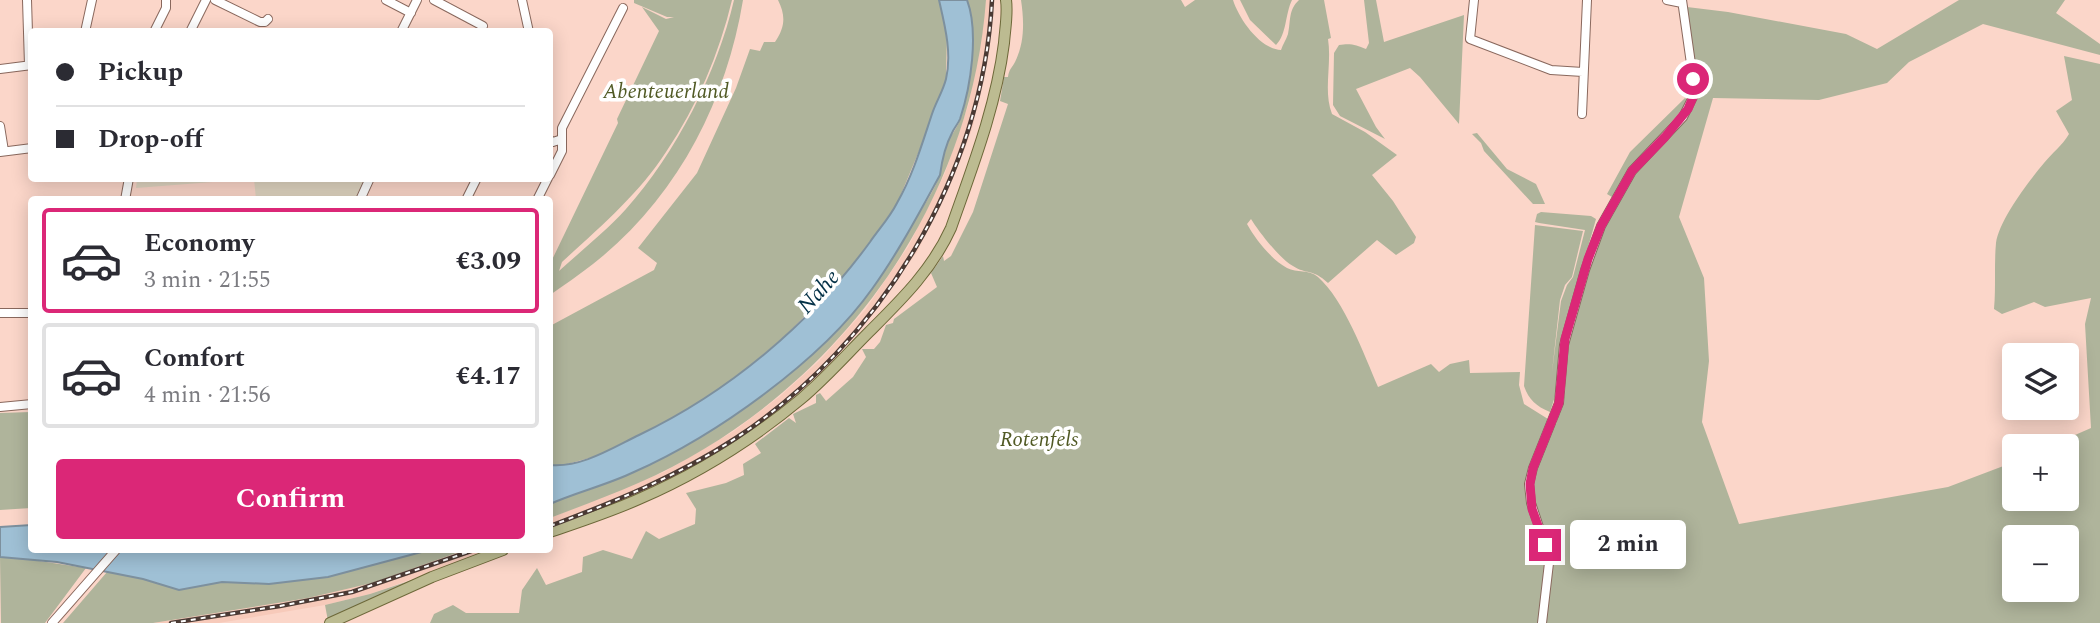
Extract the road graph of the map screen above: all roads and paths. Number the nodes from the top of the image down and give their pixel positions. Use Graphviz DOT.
graph roads {
  1 [pos="27,0"];
  2 [pos="92,0"];
  3 [pos="166,0"];
  4 [pos="206,0"];
  5 [pos="215,0"];
  6 [pos="386,0"];
  7 [pos="417,0"];
  8 [pos="433,0"];
  9 [pos="522,0"];
  10 [pos="1006,0"];
  11 [pos="1587,0"];
  12 [pos="1667,0"];
  13 [pos="1472,1"];
  14 [pos="1682,1"];
  15 [pos="623,8"];
  16 [pos="411,13"];
  17 [pos="268,19"];
  18 [pos="28,28"];
  19 [pos="86,28"];
  20 [pos="156,28"];
  21 [pos="192,28"];
  22 [pos="403,28"];
  23 [pos="482,28"];
  24 [pos="529,28"];
  25 [pos="28,65"];
  26 [pos="0,69"];
  27 [pos="1583,72"];
  28 [pos="1582,114"];
  29 [pos="0,126"];
  30 [pos="562,139"];
  31 [pos="553,142"];
  32 [pos="28,148"];
  33 [pos="2,151"];
  34 [pos="553,169"];
  35 [pos="0,313"];
  36 [pos="28,313"];
  37 [pos="28,404"];
  38 [pos="0,407"];
  39 [pos="553,532"];
  40 [pos="113,553"];
  41 [pos="495,553"];
  42 [pos="52,623"];
  43 [pos="330,623"];
  44 [pos="1542,623"];
  1 -- 18 [label="street"];
  2 -- 19 [label="street"];
  3 -- 20 [label="street"];
  4 -- 21 [label="street"];
  5 -- 17 [label="street"];
  6 -- 16 [label="street"];
  7 -- 16 [label="street"];
  8 -- 23 [label="street"];
  9 -- 24 [label="street"];
  10 -- 39 [label="main road"];
  11 -- 27 [label="street"];
  12 -- 14 [label="street"];
  13 -- 27 [label="street"];
  14 -- 44 [label="street"];
  15 -- 30 [label="street"];
  16 -- 22 [label="street"];
  25 -- 26 [label="street"];
  27 -- 28 [label="street"];
  29 -- 33 [label="street"];
  30 -- 31 [label="street"];
  30 -- 34 [label="street"];
  32 -- 33 [label="street"];
  35 -- 36 [label="street"];
  37 -- 38 [label="street"];
  40 -- 42 [label="street"];
  41 -- 43 [label="main road"];
}
